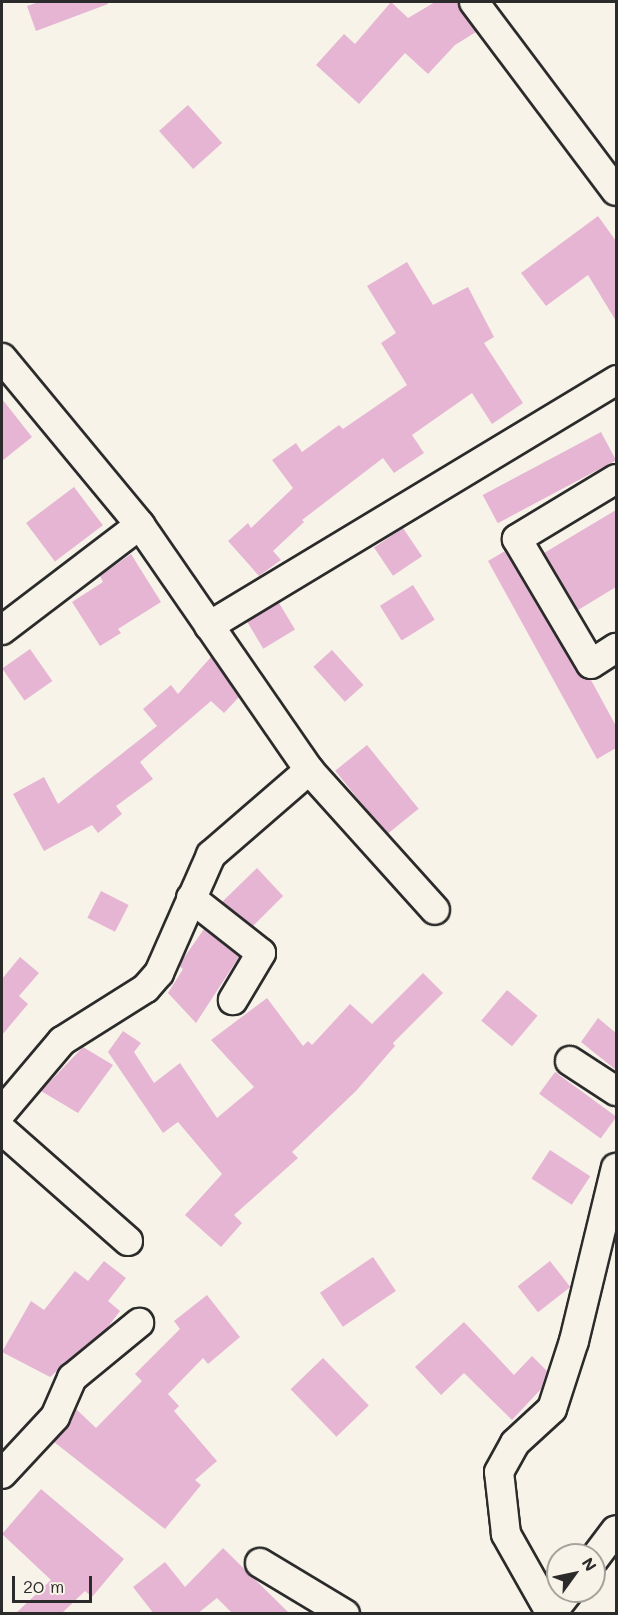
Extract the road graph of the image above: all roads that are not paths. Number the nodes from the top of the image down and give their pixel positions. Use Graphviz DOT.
graph roads {
  1 [pos="474,2"];
  2 [pos="616,191"];
  3 [pos="2,358"];
  4 [pos="616,380"];
  5 [pos="616,479"];
  6 [pos="140,525"];
  7 [pos="209,626"];
  8 [pos="2,630"];
  9 [pos="615,652"];
  10 [pos="309,770"];
  11 [pos="191,898"];
  12 [pos="435,910"];
  13 [pos="233,1000"];
  14 [pos="570,1061"];
  15 [pos="616,1091"];
  16 [pos="2,1112"];
  17 [pos="2,1130"];
  18 [pos="616,1168"];
  19 [pos="128,1241"];
  20 [pos="139,1323"];
  21 [pos="2,1474"];
  22 [pos="616,1530"];
  23 [pos="606,1543"];
  24 [pos="260,1563"];
  25 [pos="345,1614"];
  26 [pos="551,1614"];
  1 -- 2 [label="street"];
  3 -- 6 [label="street"];
  4 -- 7 [label="street"];
  5 -- 9 [label="street"];
  6 -- 7 [label="street"];
  6 -- 8 [label="street"];
  7 -- 10 [label="street"];
  10 -- 11 [label="street"];
  10 -- 12 [label="street"];
  11 -- 13 [label="street"];
  11 -- 16 [label="street"];
  14 -- 15 [label="street"];
  17 -- 19 [label="street"];
  18 -- 26 [label="street"];
  20 -- 21 [label="street"];
  22 -- 23 [label="street"];
  24 -- 25 [label="street"];
}
